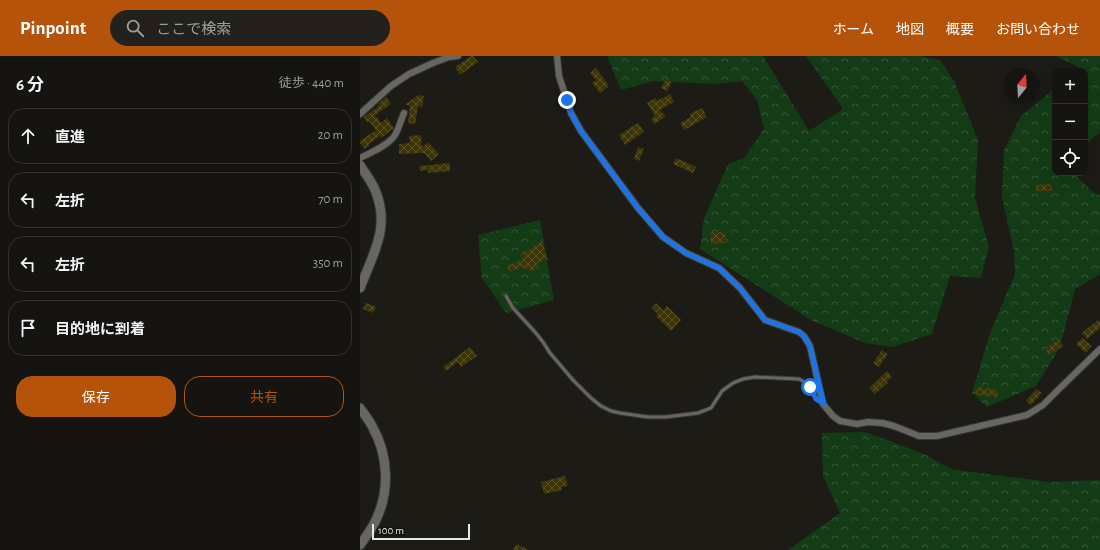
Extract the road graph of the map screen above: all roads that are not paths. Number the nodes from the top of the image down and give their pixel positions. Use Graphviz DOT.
graph roads {
  1 [pos="458,56"];
  2 [pos="557,56"];
  3 [pos="404,113"];
  4 [pos="360,114"];
  5 [pos="360,158"];
  6 [pos="360,165"];
  7 [pos="360,288"];
  8 [pos="506,296"];
  9 [pos="1100,348"];
  10 [pos="824,404"];
  11 [pos="360,408"];
  12 [pos="360,546"];
  1 -- 4 [label="street"];
  2 -- 10 [label="street"];
  3 -- 5 [label="street"];
  6 -- 7 [label="street"];
  8 -- 10 [label="lane"];
  9 -- 10 [label="street"];
  11 -- 12 [label="street"];
}
